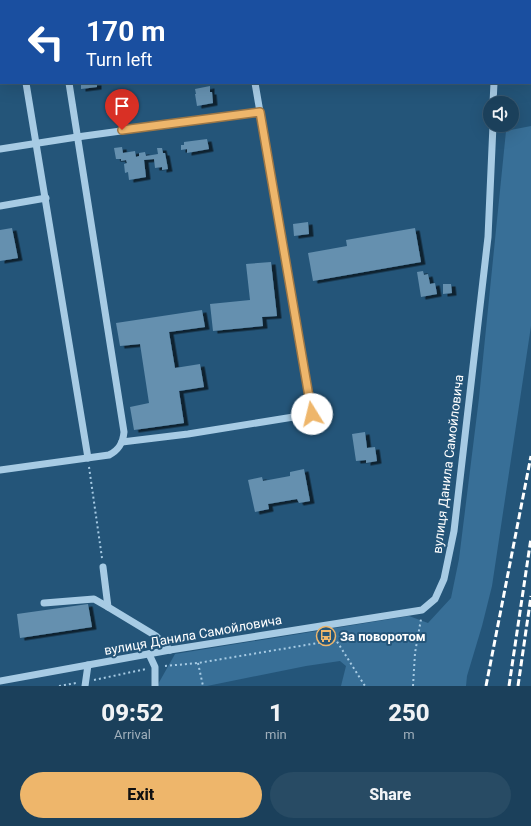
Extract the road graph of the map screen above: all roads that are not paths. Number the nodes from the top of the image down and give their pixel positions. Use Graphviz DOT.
graph roads {
  1 [pos="26,84"];
  2 [pos="69,84"];
  3 [pos="255,84"];
  4 [pos="494,84"];
  5 [pos="494,96"];
  6 [pos="260,112"];
  7 [pos="493,132"];
  8 [pos="77,137"];
  9 [pos="37,144"];
  10 [pos="0,150"];
  11 [pos="46,198"];
  12 [pos="0,206"];
  13 [pos="122,442"];
  14 [pos="88,458"];
  15 [pos="0,470"];
  16 [pos="103,567"];
  17 [pos="44,603"];
  18 [pos="108,607"];
  19 [pos="170,650"];
  20 [pos="149,654"];
  21 [pos="88,665"];
  22 [pos="0,681"];
  23 [pos="86,684"];
  24 [pos="156,686"];
  1 -- 9 [label="street"];
  2 -- 8 [label="street"];
  3 -- 6 [label="street"];
  4 -- 5 [label="street"];
  6 -- 8 [label="street"];
  6 -- 13 [label="street"];
  7 -- 19 [label="street, вулиця Данила Самойловича"];
  8 -- 9 [label="street"];
  8 -- 13 [label="street"];
  9 -- 10 [label="street"];
  9 -- 11 [label="street"];
  11 -- 12 [label="street"];
  11 -- 14 [label="street"];
  13 -- 14 [label="street"];
  14 -- 15 [label="street"];
  16 -- 18 [label="street"];
  17 -- 18 [label="street"];
  18 -- 19 [label="street"];
  19 -- 20 [label="street, вулиця Данила Самойловича"];
  20 -- 21 [label="street, вулиця Данила Самойловича"];
  20 -- 24 [label="street"];
  21 -- 22 [label="street, вулиця Данила Самойловича"];
  21 -- 23 [label="street"];
}
